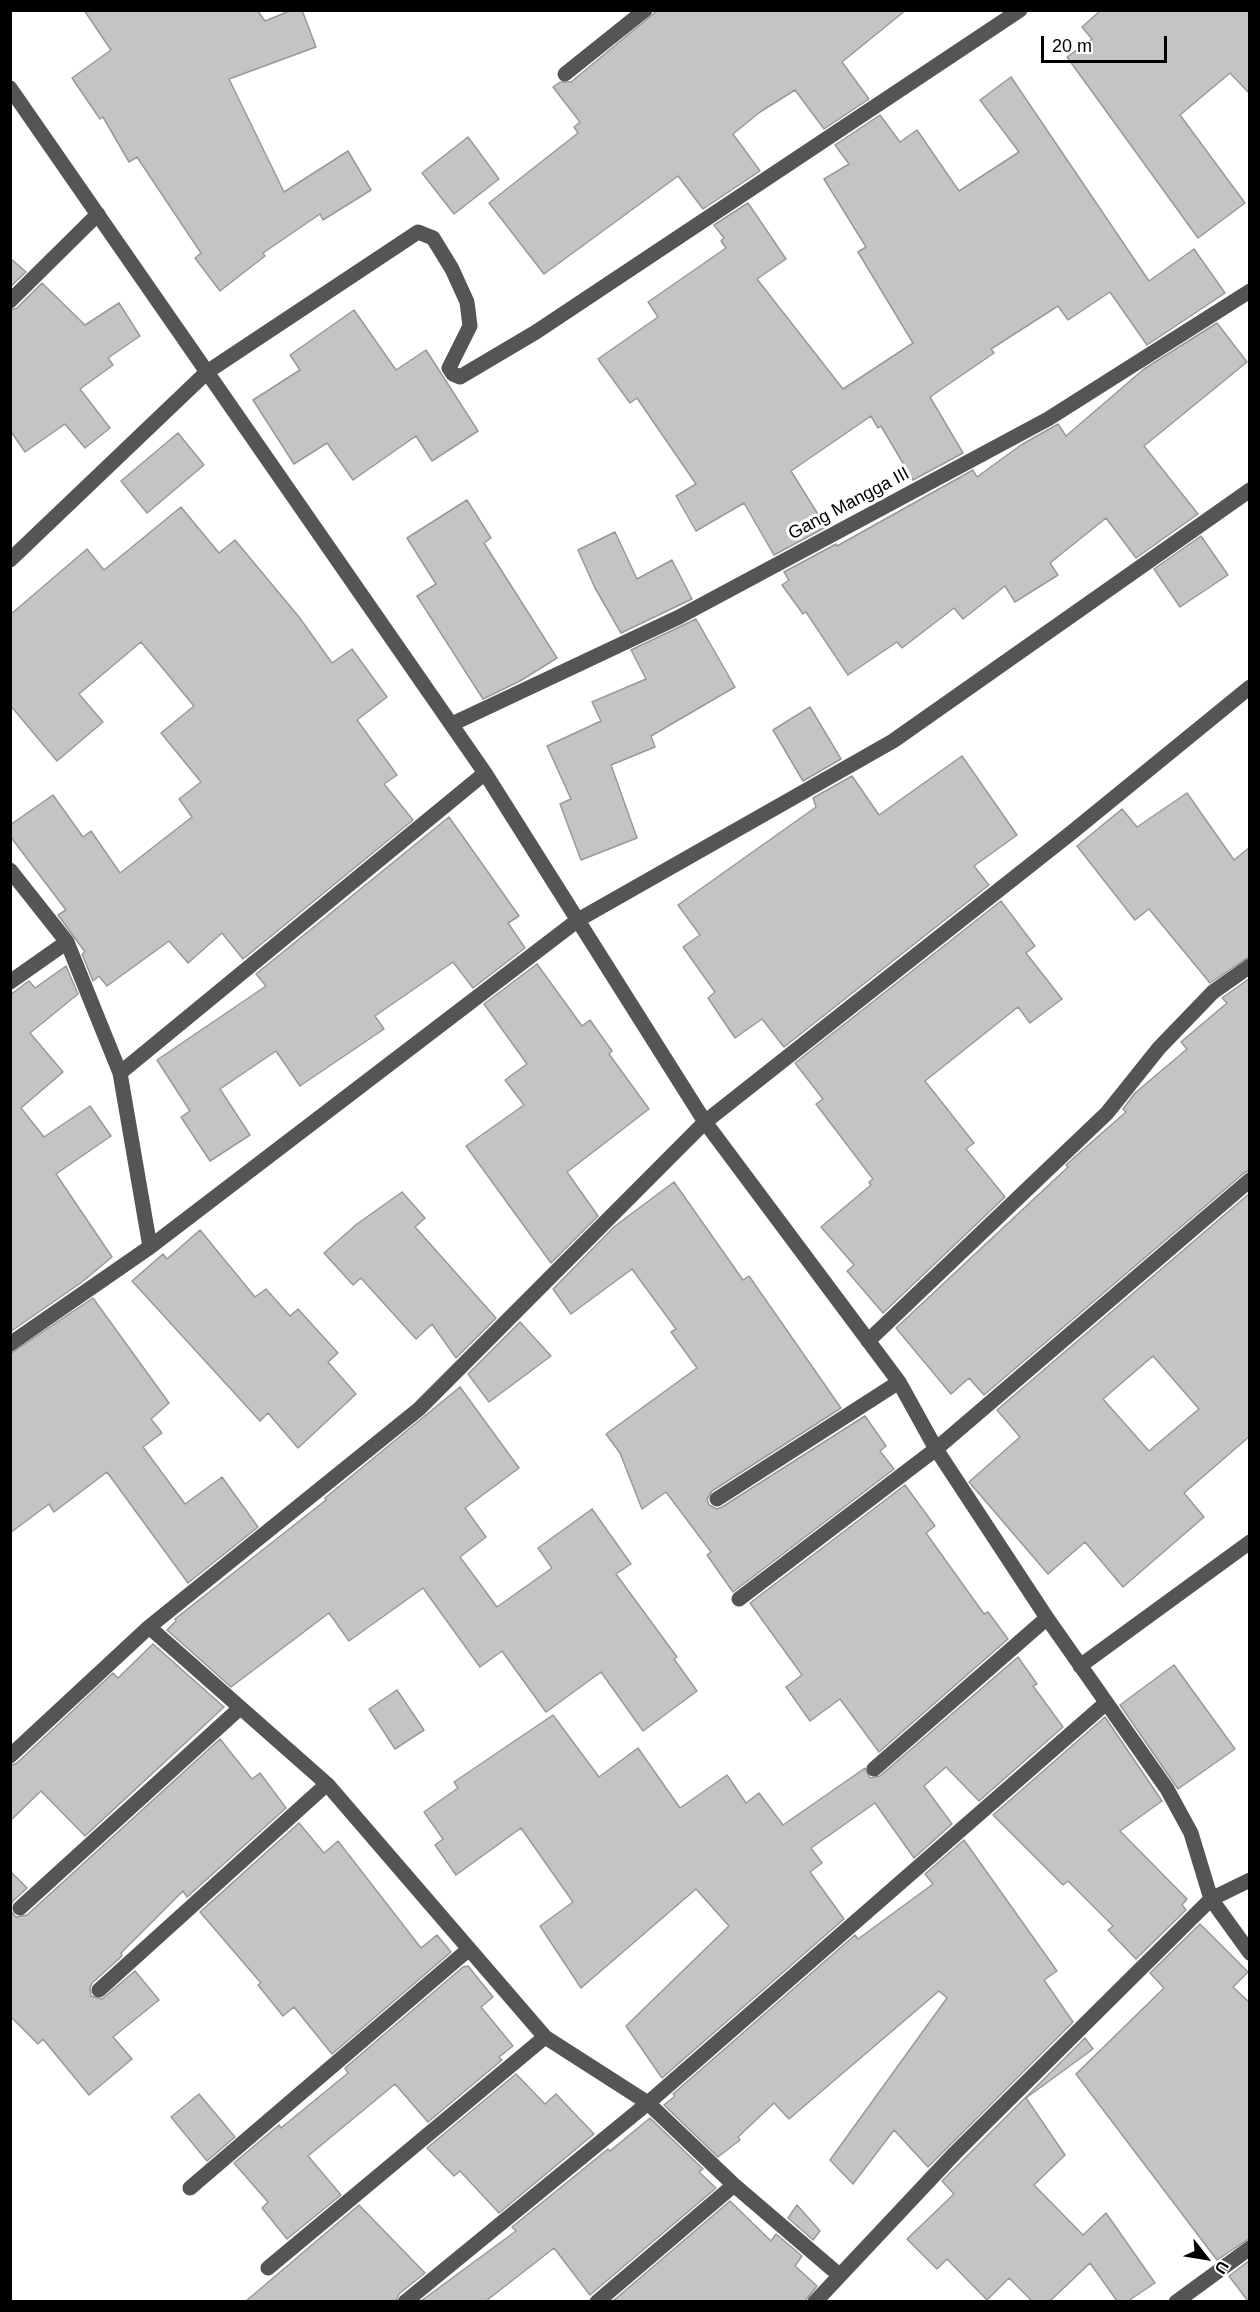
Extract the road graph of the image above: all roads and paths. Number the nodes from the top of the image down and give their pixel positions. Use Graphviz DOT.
graph roads {
  1 [pos="645,10"];
  2 [pos="1020,10"];
  3 [pos="565,74"];
  4 [pos="10,88"];
  5 [pos="98,214"];
  6 [pos="1250,291"];
  7 [pos="10,301"];
  8 [pos="207,372"];
  9 [pos="1250,490"];
  10 [pos="10,560"];
  11 [pos="1250,687"];
  12 [pos="452,724"];
  13 [pos="485,773"];
  14 [pos="10,870"];
  15 [pos="578,920"];
  16 [pos="67,942"];
  17 [pos="1250,966"];
  18 [pos="10,982"];
  19 [pos="120,1073"];
  20 [pos="705,1122"];
  21 [pos="1250,1180"];
  22 [pos="150,1247"];
  23 [pos="868,1341"];
  24 [pos="10,1344"];
  25 [pos="899,1382"];
  26 [pos="936,1449"];
  27 [pos="717,1499"];
  28 [pos="1250,1542"];
  29 [pos="739,1599"];
  30 [pos="1047,1618"];
  31 [pos="149,1627"];
  32 [pos="1080,1666"];
  33 [pos="1106,1703"];
  34 [pos="240,1708"];
  35 [pos="10,1756"];
  36 [pos="874,1769"];
  37 [pos="327,1784"];
  38 [pos="1250,1880"];
  39 [pos="1211,1899"];
  40 [pos="20,1908"];
  41 [pos="469,1950"];
  42 [pos="1250,1953"];
  43 [pos="99,1990"];
  44 [pos="545,2037"];
  45 [pos="648,2103"];
  46 [pos="734,2185"];
  47 [pos="190,2188"];
  48 [pos="1250,2248"];
  49 [pos="268,2268"];
  50 [pos="838,2274"];
  51 [pos="405,2301"];
  52 [pos="597,2301"];
  53 [pos="815,2301"];
  54 [pos="1176,2301"];
  1 -- 3 [label="street"];
  2 -- 8 [label="street"];
  4 -- 5 [label="street"];
  5 -- 7 [label="street"];
  5 -- 8 [label="street"];
  6 -- 12 [label="street, Gang Mangga III"];
  8 -- 10 [label="street"];
  8 -- 12 [label="street"];
  9 -- 15 [label="street"];
  11 -- 20 [label="street"];
  12 -- 13 [label="street"];
  13 -- 15 [label="street"];
  13 -- 19 [label="street"];
  14 -- 16 [label="street"];
  15 -- 20 [label="street"];
  15 -- 22 [label="street"];
  16 -- 18 [label="street"];
  16 -- 19 [label="street"];
  17 -- 23 [label="street"];
  19 -- 22 [label="street"];
  20 -- 23 [label="street"];
  20 -- 31 [label="street"];
  21 -- 26 [label="street"];
  22 -- 24 [label="street"];
  23 -- 25 [label="street"];
  25 -- 26 [label="street"];
  25 -- 27 [label="street"];
  26 -- 29 [label="street"];
  26 -- 30 [label="street"];
  28 -- 32 [label="street"];
  30 -- 32 [label="street"];
  30 -- 36 [label="street"];
  31 -- 34 [label="street"];
  31 -- 35 [label="street"];
  32 -- 33 [label="street"];
  33 -- 39 [label="street"];
  33 -- 45 [label="street"];
  34 -- 37 [label="street"];
  34 -- 40 [label="street"];
  37 -- 41 [label="street"];
  37 -- 43 [label="street"];
  38 -- 39 [label="street"];
  39 -- 42 [label="street"];
  39 -- 50 [label="street"];
  41 -- 44 [label="street"];
  41 -- 47 [label="street"];
  44 -- 45 [label="street"];
  44 -- 49 [label="street"];
  45 -- 46 [label="street"];
  45 -- 51 [label="street"];
  46 -- 50 [label="street"];
  46 -- 52 [label="street"];
  48 -- 54 [label="street"];
  50 -- 53 [label="street"];
}
